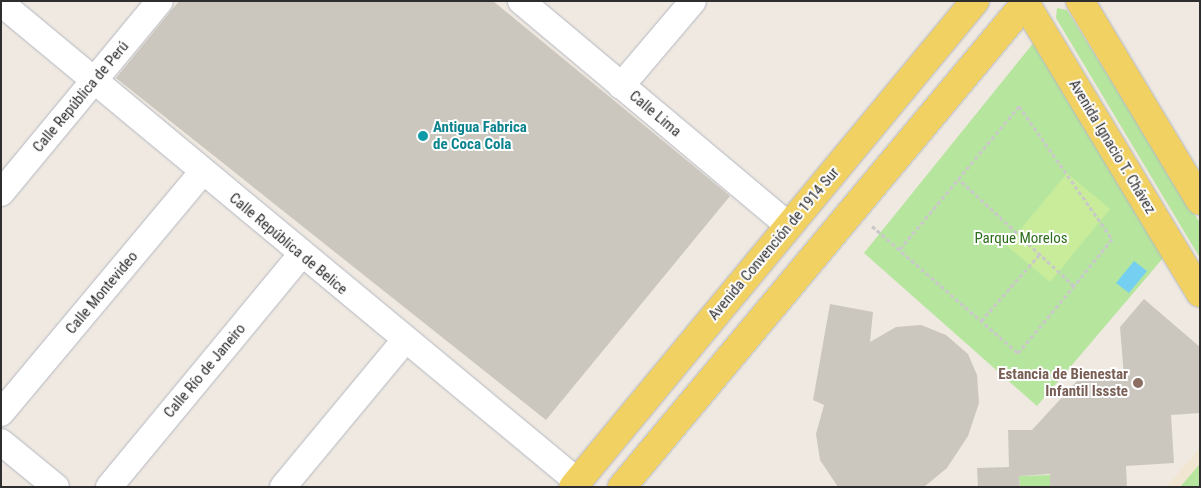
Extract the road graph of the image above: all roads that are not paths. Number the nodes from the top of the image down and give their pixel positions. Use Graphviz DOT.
graph roads {
  1 [pos="160,1"];
  2 [pos="521,1"];
  3 [pos="693,1"];
  4 [pos="975,1"];
  5 [pos="1080,1"];
  6 [pos="1025,2"];
  7 [pos="1,3"];
  8 [pos="95,80"];
  9 [pos="622,86"];
  10 [pos="202,173"];
  11 [pos="1,193"];
  12 [pos="1200,201"];
  13 [pos="789,226"];
  14 [pos="301,255"];
  15 [pos="1200,293"];
  16 [pos="404,340"];
  17 [pos="1,413"];
  18 [pos="1,442"];
  19 [pos="575,484"];
  20 [pos="56,487"];
  21 [pos="109,487"];
  22 [pos="283,487"];
  23 [pos="622,487"];
  1 -- 8 [label="street, Calle República de Perú"];
  2 -- 9 [label="street, Calle Lima"];
  3 -- 9 [label="street"];
  4 -- 13 [label="main road, Avenida Convención de 1914 Sur"];
  5 -- 12 [label="main road"];
  6 -- 15 [label="main road, Avenida Ignacio T. Chávez"];
  6 -- 23 [label="main road"];
  7 -- 8 [label="street, Calle República de Belice"];
  8 -- 10 [label="street, Calle República de Belice"];
  8 -- 11 [label="street, Calle República de Perú"];
  9 -- 13 [label="street, Calle Lima"];
  10 -- 14 [label="street, Calle República de Belice"];
  10 -- 17 [label="street, Calle Montevideo"];
  13 -- 19 [label="main road, Avenida Convención de 1914 Sur"];
  14 -- 16 [label="street, Calle República de Belice"];
  14 -- 21 [label="street, Calle Río de Janeiro"];
  16 -- 19 [label="street, Calle República de Belice"];
  16 -- 22 [label="street"];
  18 -- 20 [label="street"];
}
